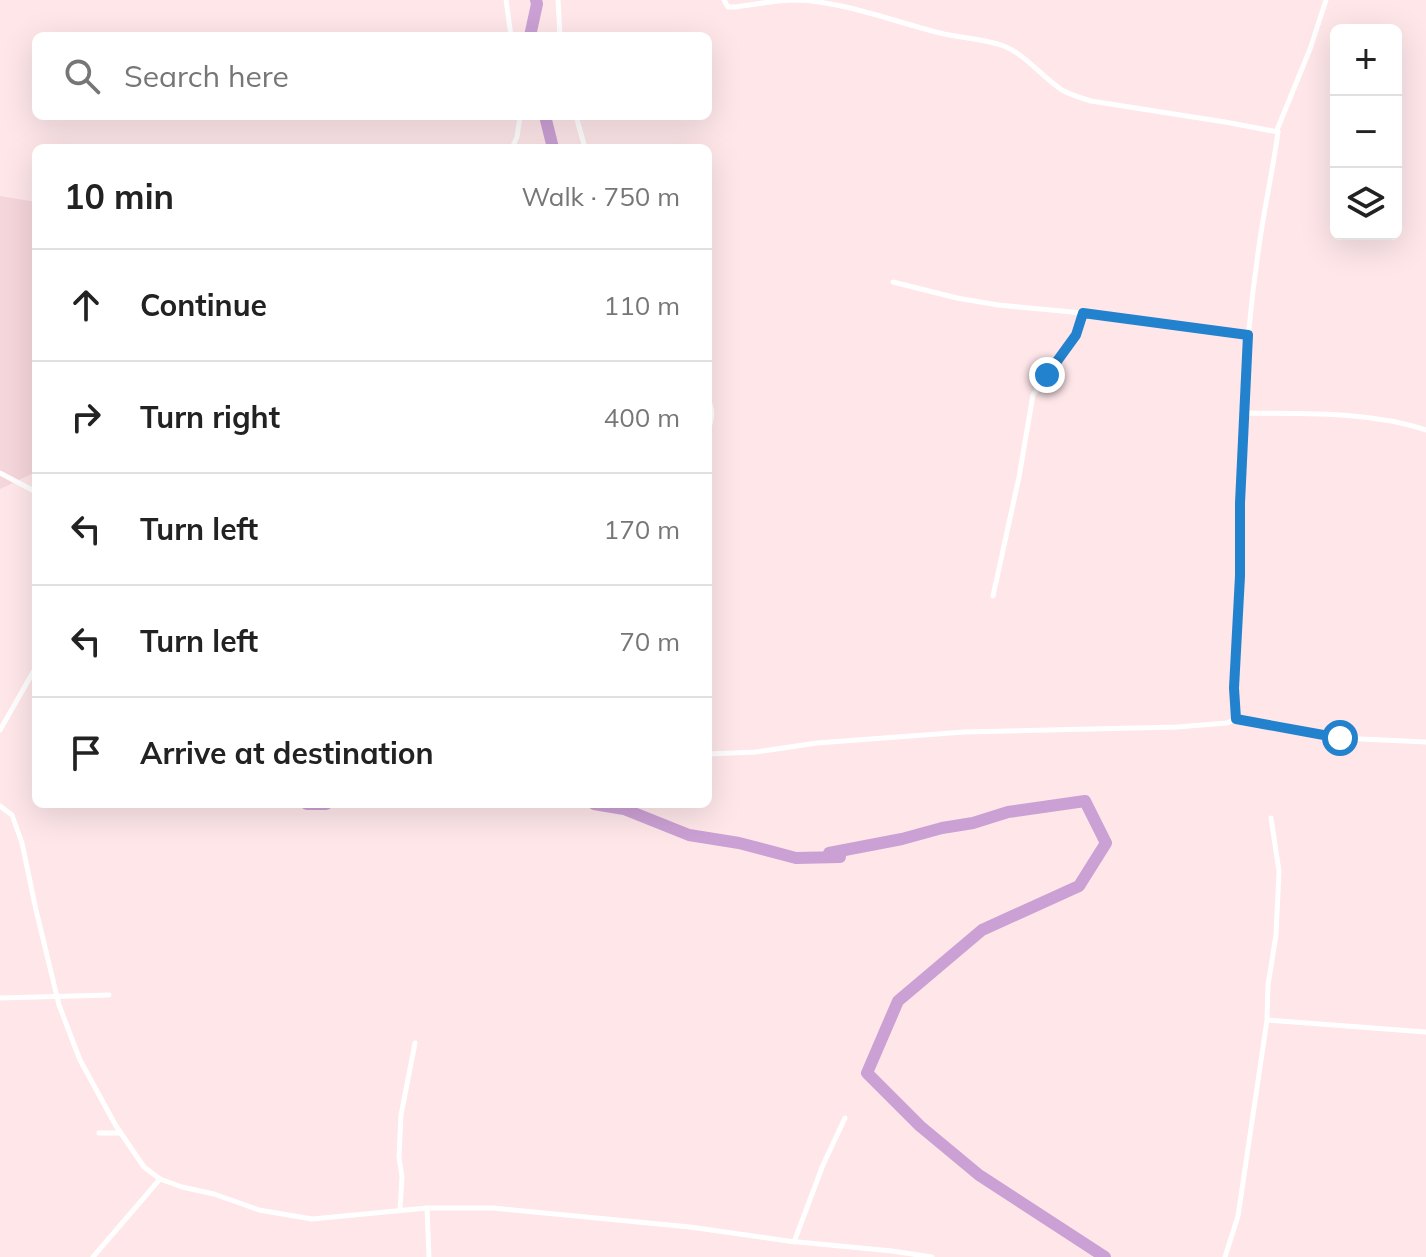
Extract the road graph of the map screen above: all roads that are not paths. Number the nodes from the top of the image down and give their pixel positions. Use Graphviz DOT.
graph roads {
  1 [pos="506,0"];
  2 [pos="558,0"];
  3 [pos="724,0"];
  4 [pos="1326,0"];
  5 [pos="510,32"];
  6 [pos="560,32"];
  7 [pos="519,120"];
  8 [pos="577,120"];
  9 [pos="1278,132"];
  10 [pos="514,144"];
  11 [pos="584,144"];
  12 [pos="893,282"];
  13 [pos="1083,313"];
  14 [pos="1248,335"];
  15 [pos="1245,413"];
  16 [pos="1426,430"];
  17 [pos="0,473"];
  18 [pos="32,490"];
  19 [pos="993,596"];
  20 [pos="32,674"];
  21 [pos="1236,719"];
  22 [pos="0,730"];
  23 [pos="1426,742"];
  24 [pos="712,754"];
  25 [pos="0,806"];
  26 [pos="1271,818"];
  27 [pos="109,995"];
  28 [pos="57,996"];
  29 [pos="0,998"];
  30 [pos="1267,1020"];
  31 [pos="1426,1032"];
  32 [pos="415,1043"];
  33 [pos="845,1118"];
  34 [pos="99,1133"];
  35 [pos="121,1133"];
  36 [pos="160,1179"];
  37 [pos="427,1208"];
  38 [pos="400,1210"];
  39 [pos="794,1242"];
  40 [pos="93,1257"];
  41 [pos="429,1257"];
  42 [pos="932,1257"];
  43 [pos="1225,1257"];
  1 -- 5 [label="street"];
  2 -- 6 [label="street"];
  3 -- 9 [label="street"];
  4 -- 9 [label="street"];
  7 -- 10 [label="street"];
  8 -- 11 [label="street"];
  9 -- 14 [label="street"];
  12 -- 13 [label="street"];
  13 -- 14 [label="street"];
  13 -- 19 [label="street"];
  14 -- 15 [label="street"];
  15 -- 16 [label="street"];
  15 -- 21 [label="street"];
  17 -- 18 [label="street"];
  20 -- 22 [label="street"];
  21 -- 23 [label="street"];
  21 -- 24 [label="street"];
  25 -- 28 [label="street"];
  26 -- 30 [label="street"];
  27 -- 28 [label="street"];
  28 -- 29 [label="street"];
  28 -- 35 [label="street"];
  30 -- 31 [label="street"];
  30 -- 43 [label="street"];
  32 -- 38 [label="street"];
  33 -- 39 [label="street"];
  34 -- 35 [label="street"];
  35 -- 36 [label="street"];
  36 -- 38 [label="street"];
  36 -- 40 [label="street"];
  37 -- 38 [label="street"];
  37 -- 39 [label="street"];
  37 -- 41 [label="street"];
  39 -- 42 [label="street"];
}
